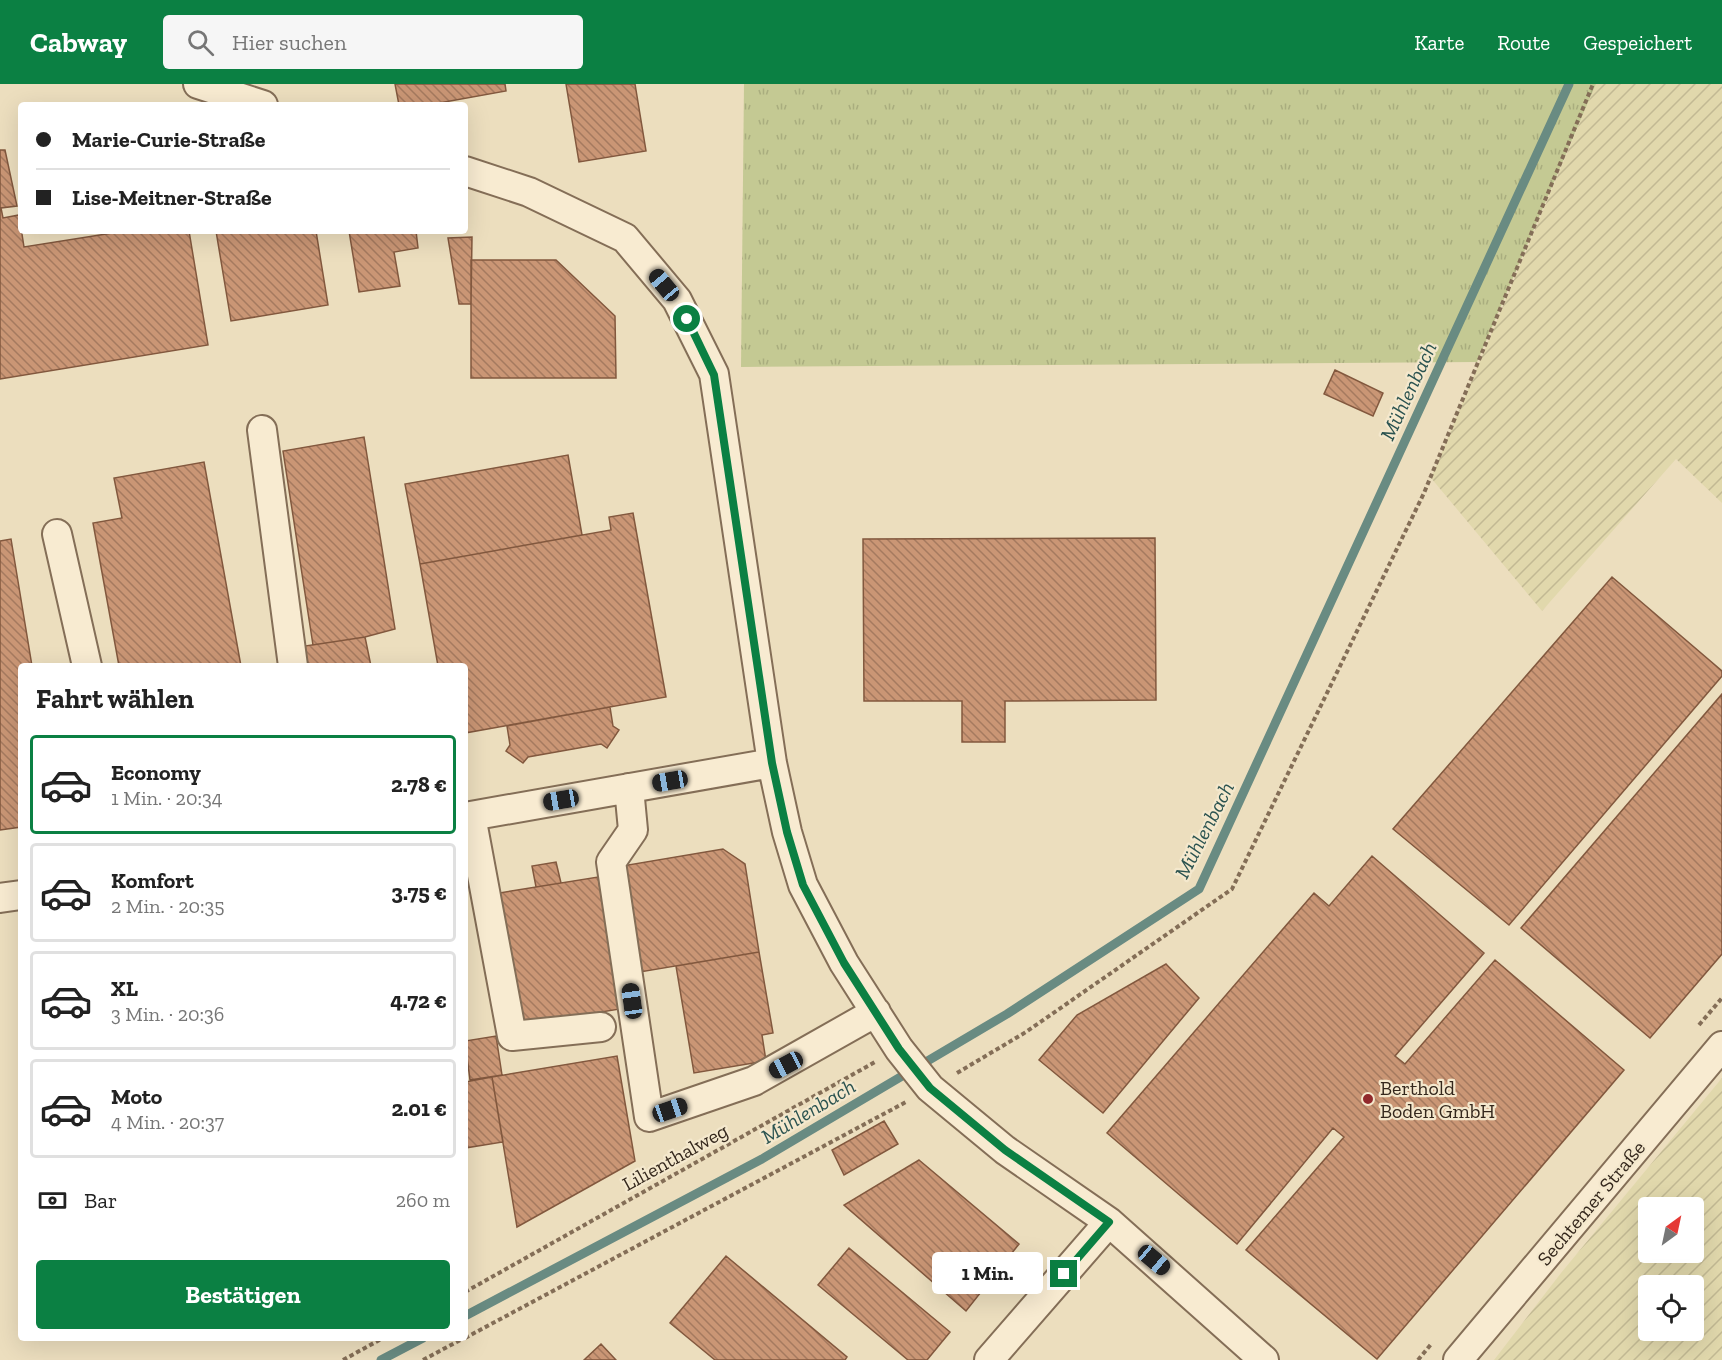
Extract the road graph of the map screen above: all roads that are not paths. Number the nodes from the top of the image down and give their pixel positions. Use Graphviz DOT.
graph roads {
  1 [pos="198,84"];
  2 [pos="254,102"];
  3 [pos="468,172"];
  4 [pos="262,430"];
  5 [pos="57,534"];
  6 [pos="86,663"];
  7 [pos="293,663"];
  8 [pos="772,763"];
  9 [pos="629,788"];
  10 [pos="468,816"];
  11 [pos="18,895"];
  12 [pos="0,898"];
  13 [pos="876,1012"];
  14 [pos="601,1027"];
  15 [pos="1722,1046"];
  16 [pos="1109,1222"];
  17 [pos="989,1360"];
  18 [pos="1264,1360"];
  19 [pos="1458,1360"];
  1 -- 2 [label="street"];
  3 -- 8 [label="street"];
  4 -- 7 [label="street"];
  5 -- 6 [label="street"];
  8 -- 9 [label="street"];
  8 -- 13 [label="street"];
  9 -- 10 [label="street"];
  9 -- 13 [label="street"];
  10 -- 14 [label="street"];
  11 -- 12 [label="street"];
  13 -- 16 [label="street"];
  15 -- 19 [label="street, Sechtemer Straße"];
  16 -- 17 [label="street"];
  16 -- 18 [label="street"];
}
